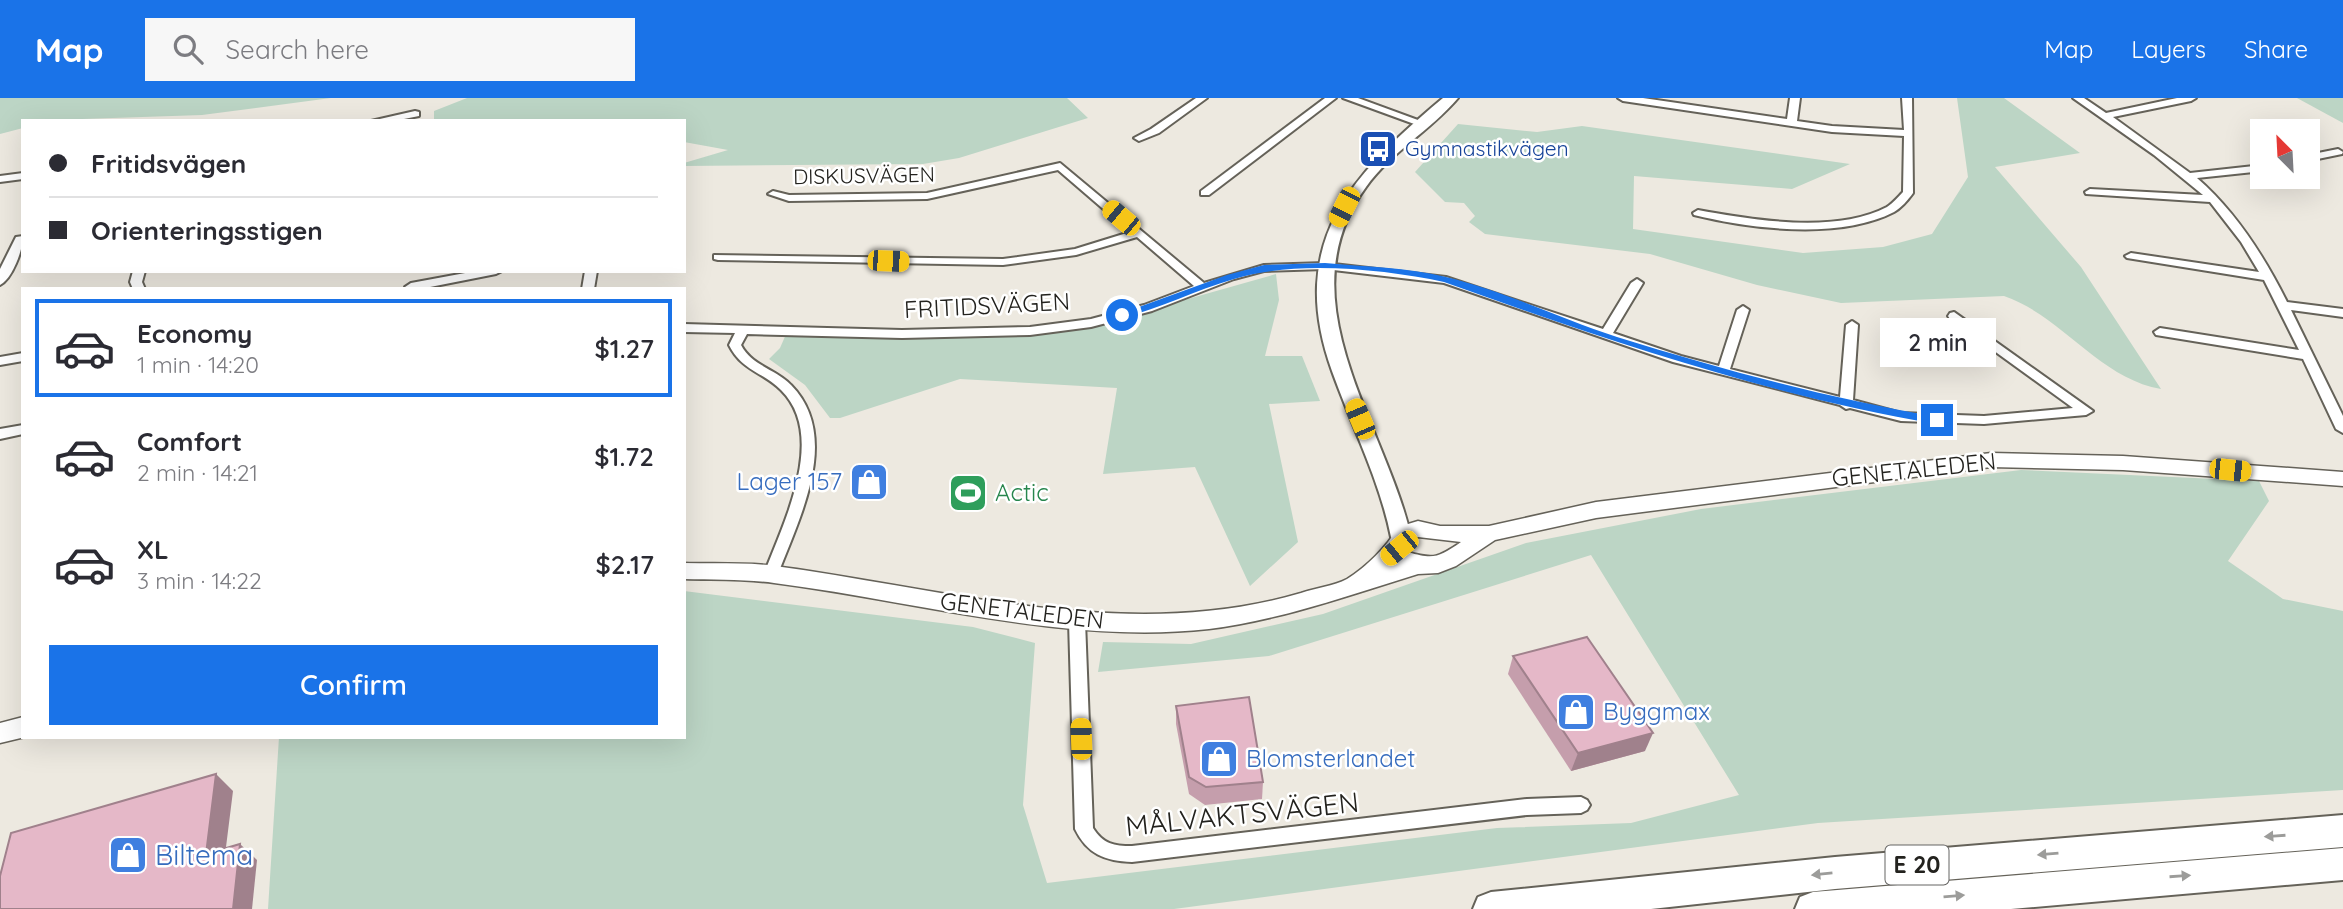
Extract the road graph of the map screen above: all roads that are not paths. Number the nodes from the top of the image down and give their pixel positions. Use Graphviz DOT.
graph roads {
  1 [pos="1202,98"];
  2 [pos="1331,98"];
  3 [pos="1348,98"];
  4 [pos="1451,98"];
  5 [pos="1623,98"];
  6 [pos="1795,98"];
  7 [pos="1907,98"];
  8 [pos="2078,98"];
  9 [pos="2191,98"];
  10 [pos="1681,102"];
  11 [pos="415,114"];
  12 [pos="2104,116"];
  13 [pos="387,119"];
  14 [pos="1421,123"];
  15 [pos="1793,123"];
  16 [pos="1909,133"];
  17 [pos="1139,138"];
  18 [pos="2337,152"];
  19 [pos="2320,156"];
  20 [pos="2250,170"];
  21 [pos="21,176"];
  22 [pos="2188,176"];
  23 [pos="0,179"];
  24 [pos="2090,192"];
  25 [pos="1205,193"];
  26 [pos="774,194"];
  27 [pos="2211,199"];
  28 [pos="1698,212"];
  29 [pos="1138,233"];
  30 [pos="20,239"];
  31 [pos="2131,256"];
  32 [pos="718,257"];
  33 [pos="1325,266"];
  34 [pos="476,273"];
  35 [pos="455,275"];
  36 [pos="2267,277"];
  37 [pos="0,281"];
  38 [pos="1637,283"];
  39 [pos="411,287"];
  40 [pos="1202,287"];
  41 [pos="2281,306"];
  42 [pos="1744,310"];
  43 [pos="2343,313"];
  44 [pos="1954,316"];
  45 [pos="1852,325"];
  46 [pos="686,328"];
  47 [pos="743,329"];
  48 [pos="2160,332"];
  49 [pos="1605,336"];
  50 [pos="2304,355"];
  51 [pos="21,357"];
  52 [pos="0,360"];
  53 [pos="1723,372"];
  54 [pos="1846,405"];
  55 [pos="21,429"];
  56 [pos="2343,429"];
  57 [pos="0,434"];
  58 [pos="2343,479"];
  59 [pos="1395,502"];
  60 [pos="1433,532"];
  61 [pos="1489,534"];
  62 [pos="1400,542"];
  63 [pos="1448,559"];
  64 [pos="1416,566"];
  65 [pos="686,571"];
  66 [pos="771,574"];
  67 [pos="1357,582"];
  68 [pos="1077,621"];
  69 [pos="21,728"];
  70 [pos="0,733"];
  71 [pos="1581,805"];
  72 [pos="2343,831"];
  73 [pos="2343,864"];
  74 [pos="1491,909"];
  75 [pos="1813,909"];
  1 -- 17 [label="street"];
  2 -- 25 [label="street"];
  3 -- 14 [label="street"];
  4 -- 14 [label="street"];
  5 -- 10 [label="street"];
  6 -- 15 [label="street"];
  7 -- 16 [label="street"];
  8 -- 12 [label="street"];
  9 -- 12 [label="street"];
  10 -- 15 [label="street"];
  11 -- 13 [label="street"];
  12 -- 22 [label="street"];
  14 -- 33 [label="street"];
  15 -- 16 [label="street"];
  16 -- 28 [label="street"];
  18 -- 19 [label="street"];
  20 -- 22 [label="street"];
  21 -- 23 [label="street"];
  22 -- 27 [label="street"];
  24 -- 27 [label="street"];
  26 -- 29 [label="street, DISKUSVÄGEN"];
  27 -- 36 [label="street"];
  29 -- 32 [label="street"];
  29 -- 40 [label="street, DISKUSVÄGEN"];
  30 -- 37 [label="street"];
  31 -- 36 [label="street"];
  33 -- 40 [label="street, FRITIDSVÄGEN"];
  33 -- 49 [label="street, FRITIDSVÄGEN"];
  33 -- 59 [label="street"];
  34 -- 35 [label="street"];
  35 -- 39 [label="street"];
  36 -- 41 [label="street"];
  38 -- 49 [label="street"];
  40 -- 47 [label="street, FRITIDSVÄGEN"];
  41 -- 43 [label="street"];
  41 -- 50 [label="street"];
  42 -- 53 [label="street"];
  44 -- 54 [label="street, FRITIDSVÄGEN"];
  45 -- 54 [label="street"];
  46 -- 47 [label="street, FRITIDSVÄGEN"];
  47 -- 66 [label="street"];
  48 -- 50 [label="street"];
  49 -- 53 [label="street, FRITIDSVÄGEN"];
  50 -- 56 [label="street"];
  51 -- 52 [label="street"];
  53 -- 54 [label="street, FRITIDSVÄGEN"];
  55 -- 57 [label="street"];
  58 -- 61 [label="main road, GENETALEDEN"];
  59 -- 60 [label="street"];
  59 -- 62 [label="street"];
  60 -- 61 [label="main road, GENETALEDEN"];
  60 -- 62 [label="main road, GENETALEDEN"];
  60 -- 63 [label="main road"];
  61 -- 63 [label="main road, GENETALEDEN"];
  62 -- 64 [label="main road"];
  62 -- 67 [label="main road, GENETALEDEN"];
  63 -- 64 [label="main road, GENETALEDEN"];
  64 -- 67 [label="main road, GENETALEDEN"];
  65 -- 66 [label="main road, GENETALEDEN"];
  66 -- 68 [label="main road, GENETALEDEN"];
  67 -- 68 [label="main road, GENETALEDEN"];
  68 -- 71 [label="street, MÅLVAKTSVÄGEN"];
  69 -- 70 [label="main road"];
  72 -- 74 [label="highway, E 20, one-way"];
  75 -- 73 [label="highway, E 20, one-way"];
}
